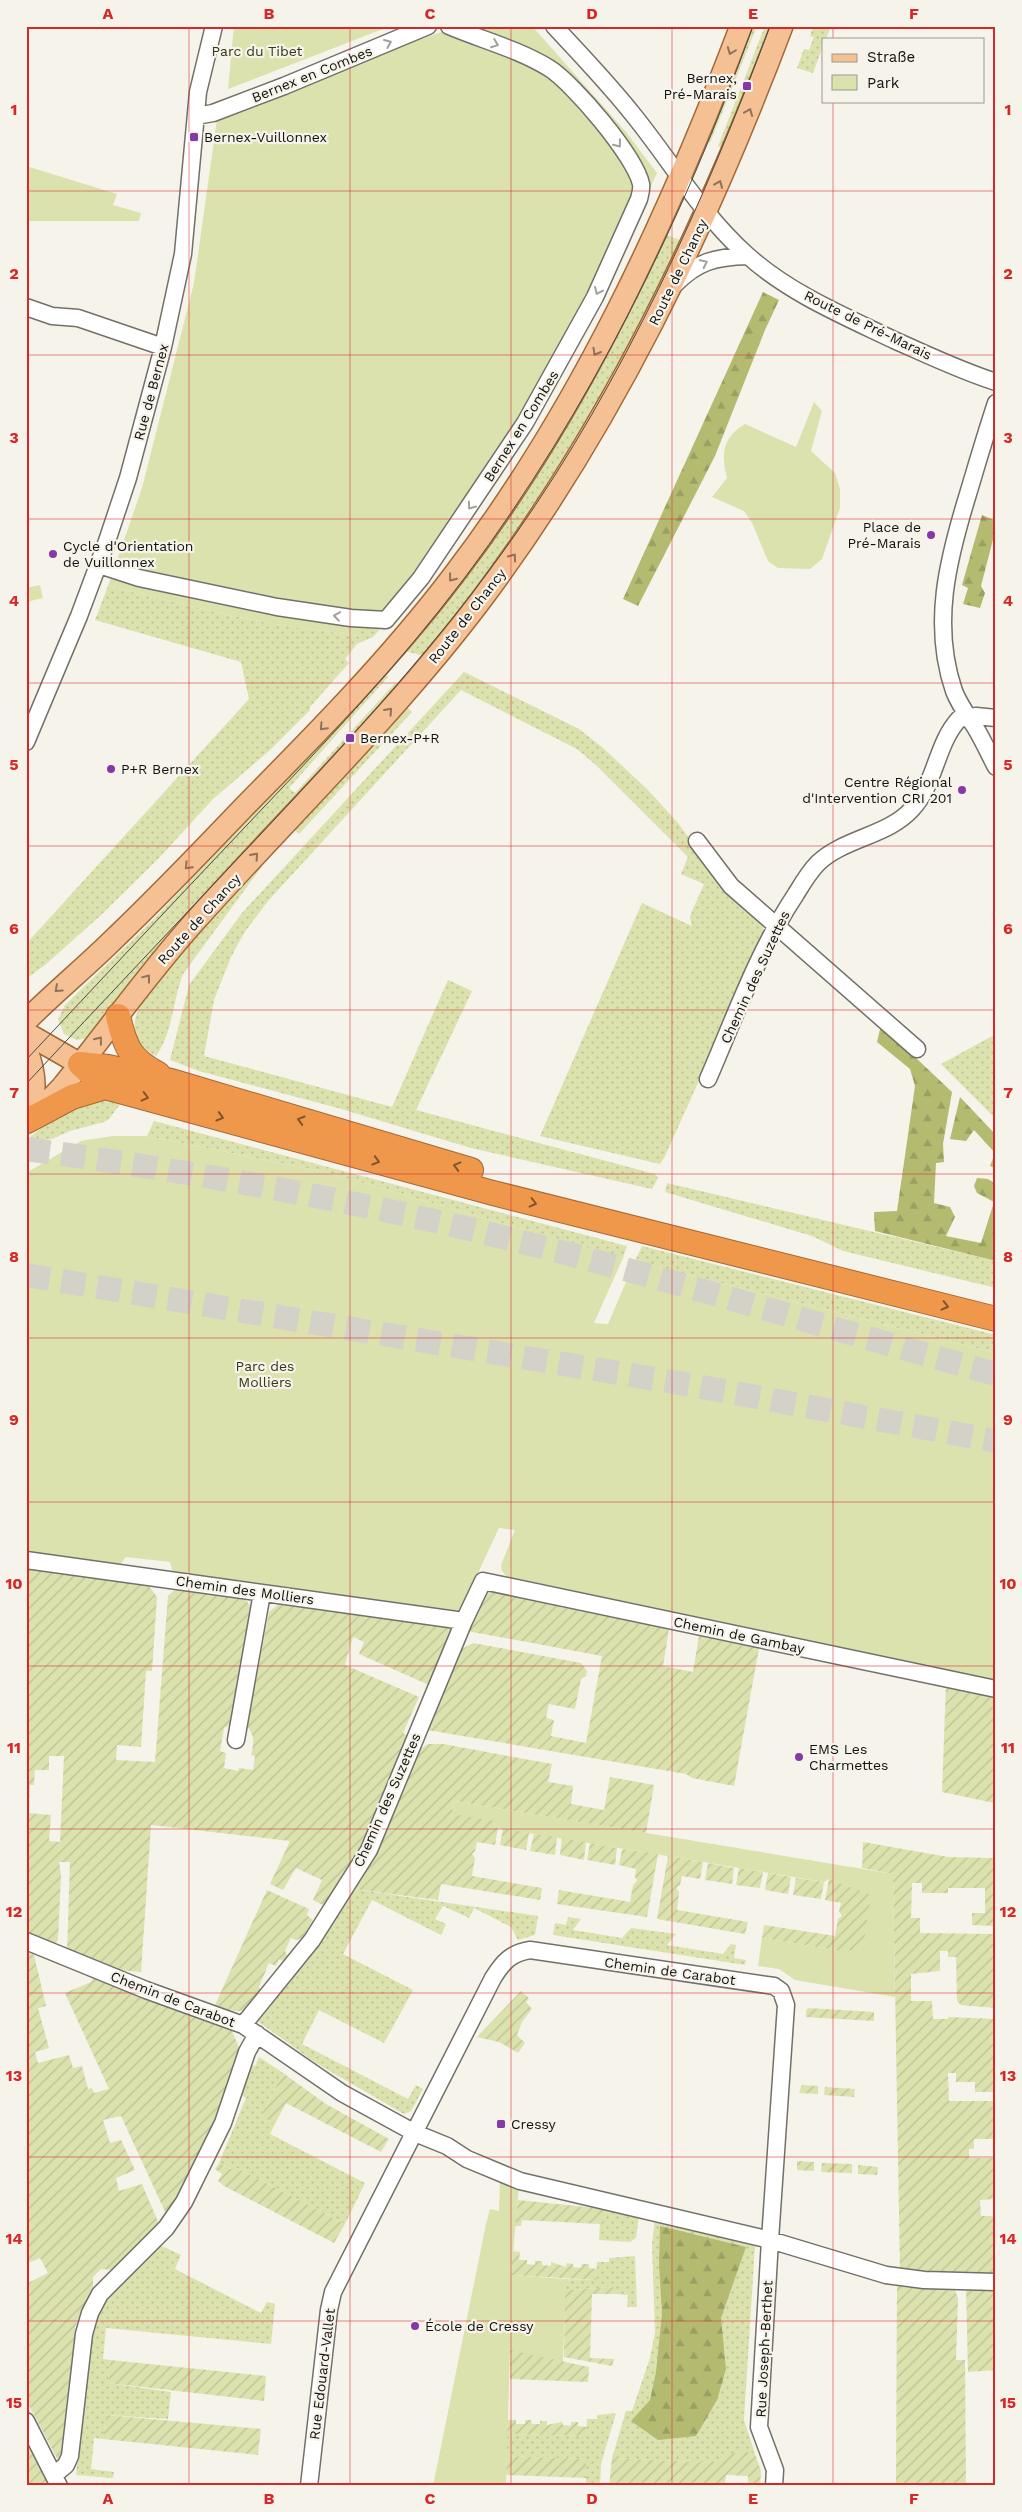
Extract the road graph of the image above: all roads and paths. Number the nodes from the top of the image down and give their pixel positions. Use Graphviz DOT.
graph roads {
  1 [pos="214,26"];
  2 [pos="428,26"];
  3 [pos="449,26"];
  4 [pos="554,26"];
  5 [pos="741,26"];
  6 [pos="782,26"];
  7 [pos="196,116"];
  8 [pos="679,177"];
  9 [pos="707,211"];
  10 [pos="748,256"];
  11 [pos="669,291"];
  12 [pos="26,307"];
  13 [pos="163,347"];
  14 [pos="996,382"];
  15 [pos="996,403"];
  16 [pos="99,565"];
  17 [pos="968,716"];
  18 [pos="996,718"];
  19 [pos="26,742"];
  20 [pos="996,767"];
  21 [pos="697,841"];
  22 [pos="777,925"];
  23 [pos="118,1016"];
  24 [pos="26,1021"];
  25 [pos="26,1033"];
  26 [pos="26,1048"];
  27 [pos="917,1049"];
  28 [pos="80,1064"];
  29 [pos="708,1079"];
  30 [pos="171,1081"];
  31 [pos="105,1087"];
  32 [pos="27,1121"];
  33 [pos="996,1303"];
  34 [pos="996,1319"];
  35 [pos="26,1560"];
  36 [pos="483,1581"];
  37 [pos="262,1593"];
  38 [pos="464,1621"];
  39 [pos="996,1689"];
  40 [pos="236,1740"];
  41 [pos="26,1942"];
  42 [pos="250,2030"];
  43 [pos="415,2133"];
  44 [pos="770,2240"];
  45 [pos="996,2282"];
  46 [pos="26,2421"];
  47 [pos="57,2481"];
  48 [pos="309,2486"];
  49 [pos="774,2486"];
  1 -- 7 [label="street, Rue de Bernex"];
  7 -- 2 [label="street, Bernex en Combes, one-way"];
  3 -- 16 [label="street, Bernex en Combes, one-way"];
  4 -- 8 [label="street"];
  5 -- 8 [label="main road, one-way"];
  9 -- 6 [label="main road, Route de Chancy, one-way"];
  7 -- 13 [label="street, Rue de Bernex"];
  8 -- 9 [label="street, Route de Pré-Marais"];
  8 -- 24 [label="main road, one-way"];
  9 -- 10 [label="street, Route de Pré-Marais"];
  9 -- 11 [label="main road, Route de Chancy"];
  11 -- 10 [label="street, one-way"];
  10 -- 14 [label="street, Route de Pré-Marais"];
  23 -- 11 [label="main road, Route de Chancy, one-way"];
  12 -- 13 [label="street"];
  13 -- 16 [label="street, Rue de Bernex"];
  15 -- 17 [label="street"];
  16 -- 19 [label="street, Rue de Bernex"];
  17 -- 18 [label="street"];
  17 -- 20 [label="street"];
  17 -- 22 [label="street, Chemin des Suzettes"];
  21 -- 22 [label="street"];
  22 -- 27 [label="street"];
  22 -- 29 [label="street, Chemin des Suzettes"];
  28 -- 23 [label="main road, Route de Chancy, one-way"];
  23 -- 30 [label="highway"];
  25 -- 28 [label="main road"];
  26 -- 32 [label="main road"];
  28 -- 30 [label="highway"];
  28 -- 31 [label="highway"];
  28 -- 32 [label="main road, Route de Chancy"];
  33 -- 30 [label="highway, one-way"];
  31 -- 32 [label="highway"];
  31 -- 34 [label="highway, one-way"];
  35 -- 37 [label="street, Chemin des Molliers"];
  36 -- 38 [label="street, Chemin des Suzettes"];
  36 -- 39 [label="street, Chemin de Gambay"];
  37 -- 38 [label="street, Chemin des Molliers"];
  37 -- 40 [label="street"];
  38 -- 42 [label="street, Chemin des Suzettes"];
  41 -- 42 [label="street, Chemin de Carabot"];
  42 -- 43 [label="street, Chemin de Carabot"];
  42 -- 47 [label="street, Chemin des Suzettes"];
  43 -- 44 [label="street, Chemin de Carabot"];
  43 -- 44 [label="street, Chemin de Carabot"];
  43 -- 48 [label="street, Rue Edouard-Vallet"];
  44 -- 45 [label="street, Chemin de Carabot"];
  44 -- 49 [label="street, Rue Joseph-Berthet"];
  46 -- 47 [label="street"];
}
